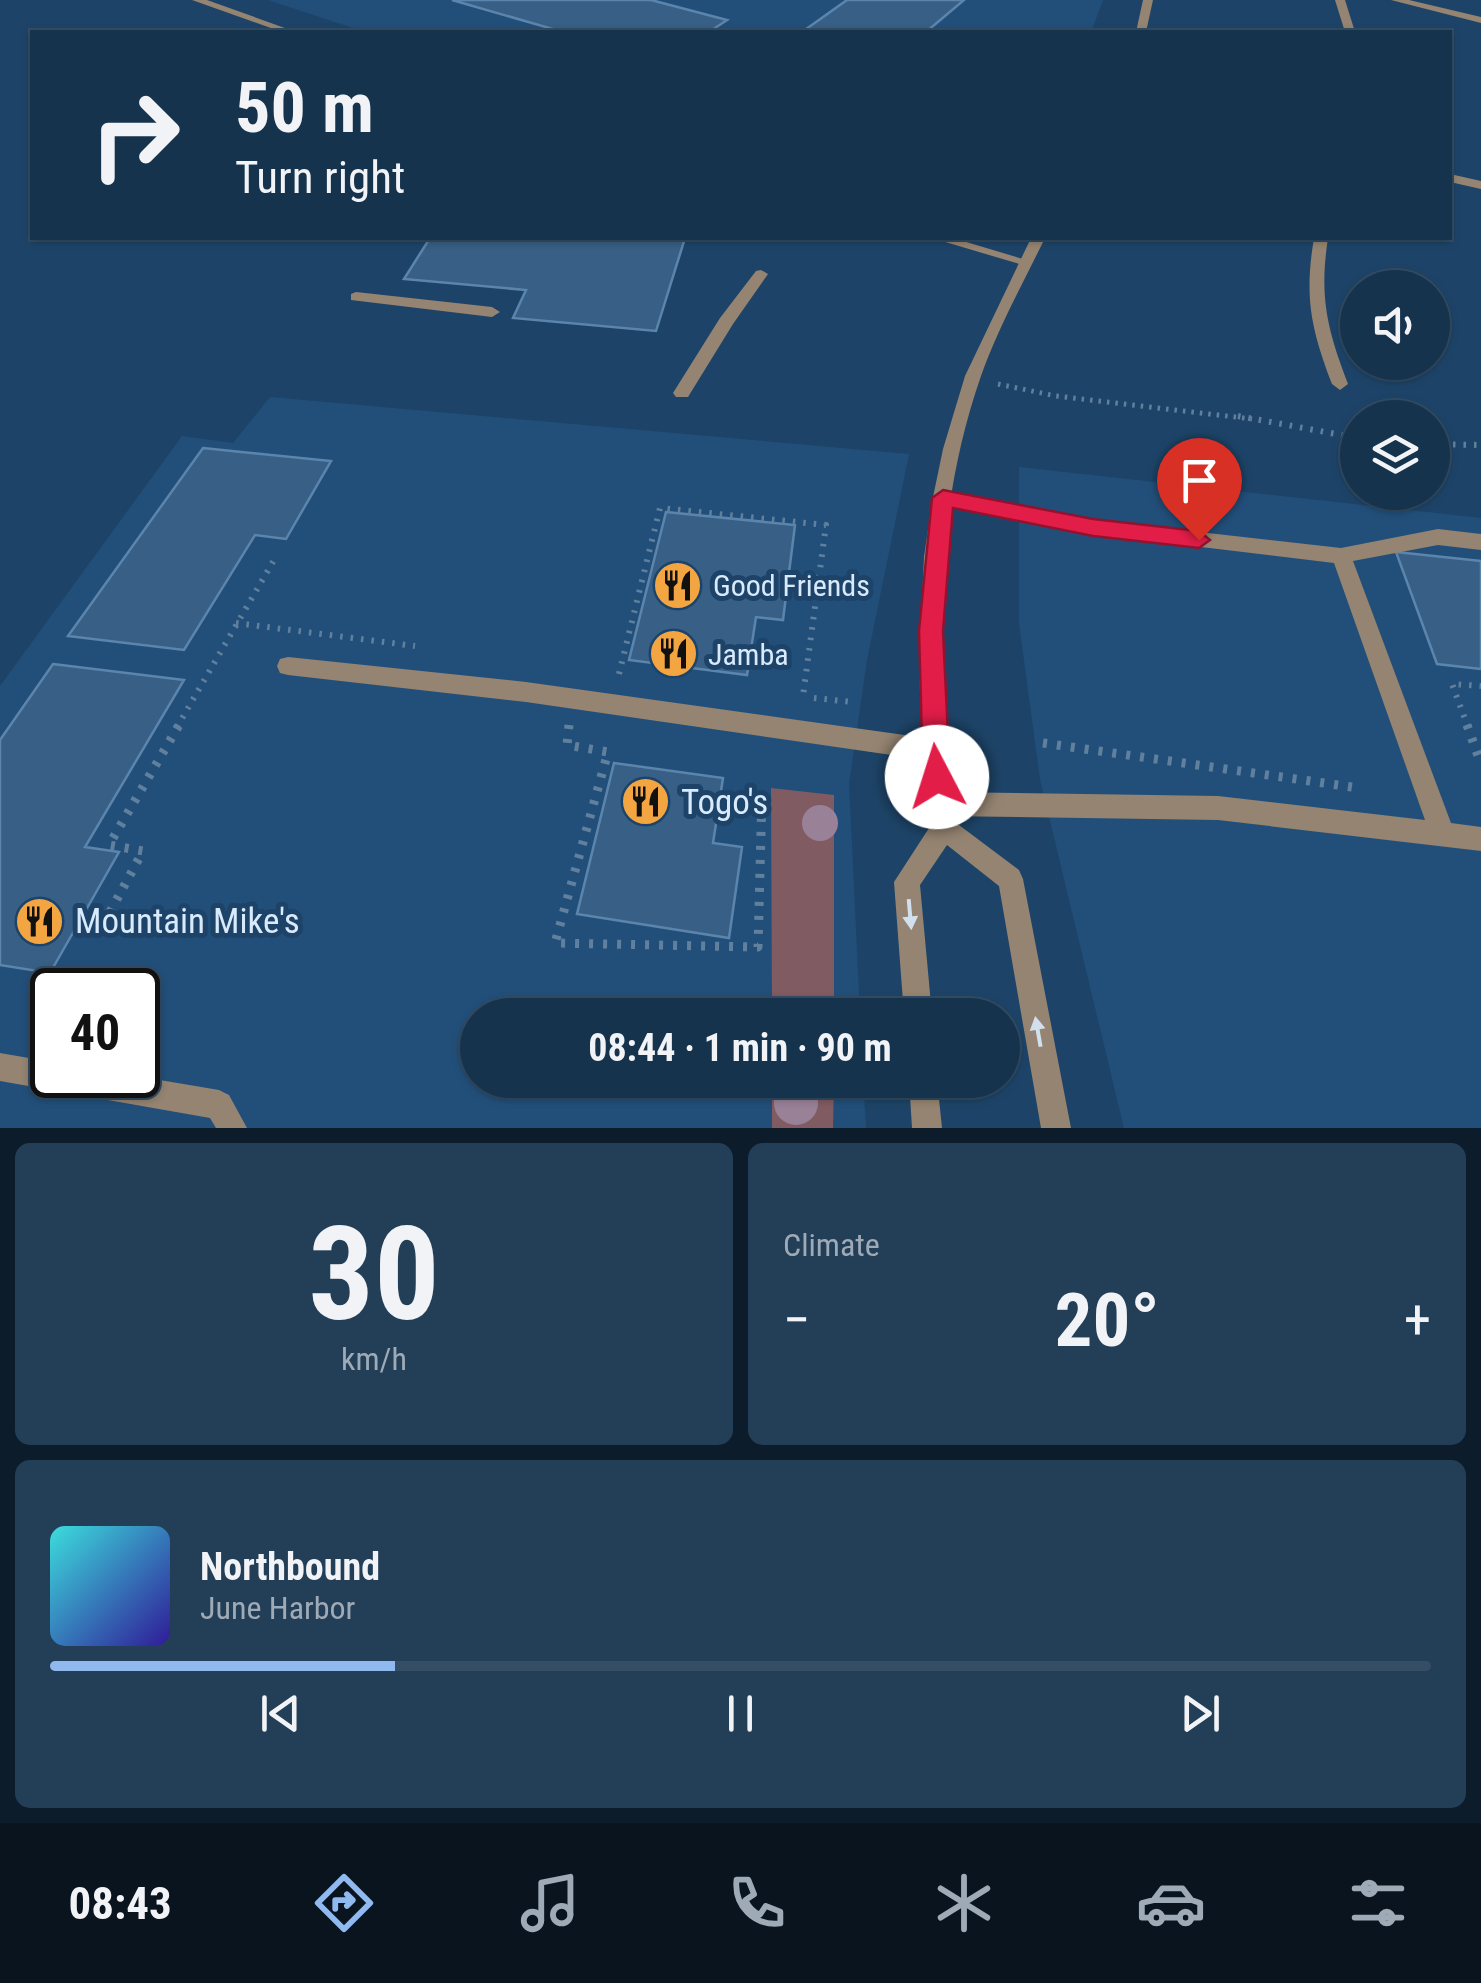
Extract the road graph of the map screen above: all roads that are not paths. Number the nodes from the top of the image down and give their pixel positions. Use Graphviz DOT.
graph roads {
  1 [pos="1148,0"];
  2 [pos="1340,0"];
  3 [pos="1396,0"];
  4 [pos="207,2"];
  5 [pos="1481,20"];
  6 [pos="285,30"];
  7 [pos="1141,30"];
  8 [pos="1349,30"];
  9 [pos="1452,178"];
  10 [pos="1481,185"];
  11 [pos="946,240"];
  12 [pos="1037,240"];
  13 [pos="1321,240"];
  14 [pos="1026,262"];
  15 [pos="761,274"];
  16 [pos="356,297"];
  17 [pos="492,312"];
  18 [pos="1340,384"];
  19 [pos="682,393"];
  20 [pos="943,498"];
  21 [pos="1481,542"];
  22 [pos="1341,556"];
  23 [pos="288,666"];
  24 [pos="933,750"];
  25 [pos="942,816"];
  26 [pos="1443,836"];
  27 [pos="1481,840"];
  28 [pos="917,998"];
  29 [pos="0,1067"];
  30 [pos="926,1098"];
  31 [pos="232,1128"];
  32 [pos="928,1128"];
  33 [pos="1056,1128"];
  1 -- 7 [label="street"];
  2 -- 8 [label="street"];
  3 -- 5 [label="street"];
  4 -- 6 [label="street"];
  9 -- 10 [label="street"];
  11 -- 14 [label="street"];
  12 -- 14 [label="street"];
  13 -- 18 [label="street"];
  14 -- 20 [label="street"];
  15 -- 19 [label="street"];
  16 -- 17 [label="street"];
  20 -- 22 [label="street"];
  20 -- 24 [label="street"];
  21 -- 22 [label="street"];
  22 -- 26 [label="street"];
  23 -- 24 [label="street"];
  24 -- 25 [label="street"];
  25 -- 26 [label="street"];
  25 -- 28 [label="street, one-way"];
  33 -- 25 [label="street, one-way"];
  26 -- 27 [label="street"];
  29 -- 31 [label="street"];
  30 -- 32 [label="street"];
}
